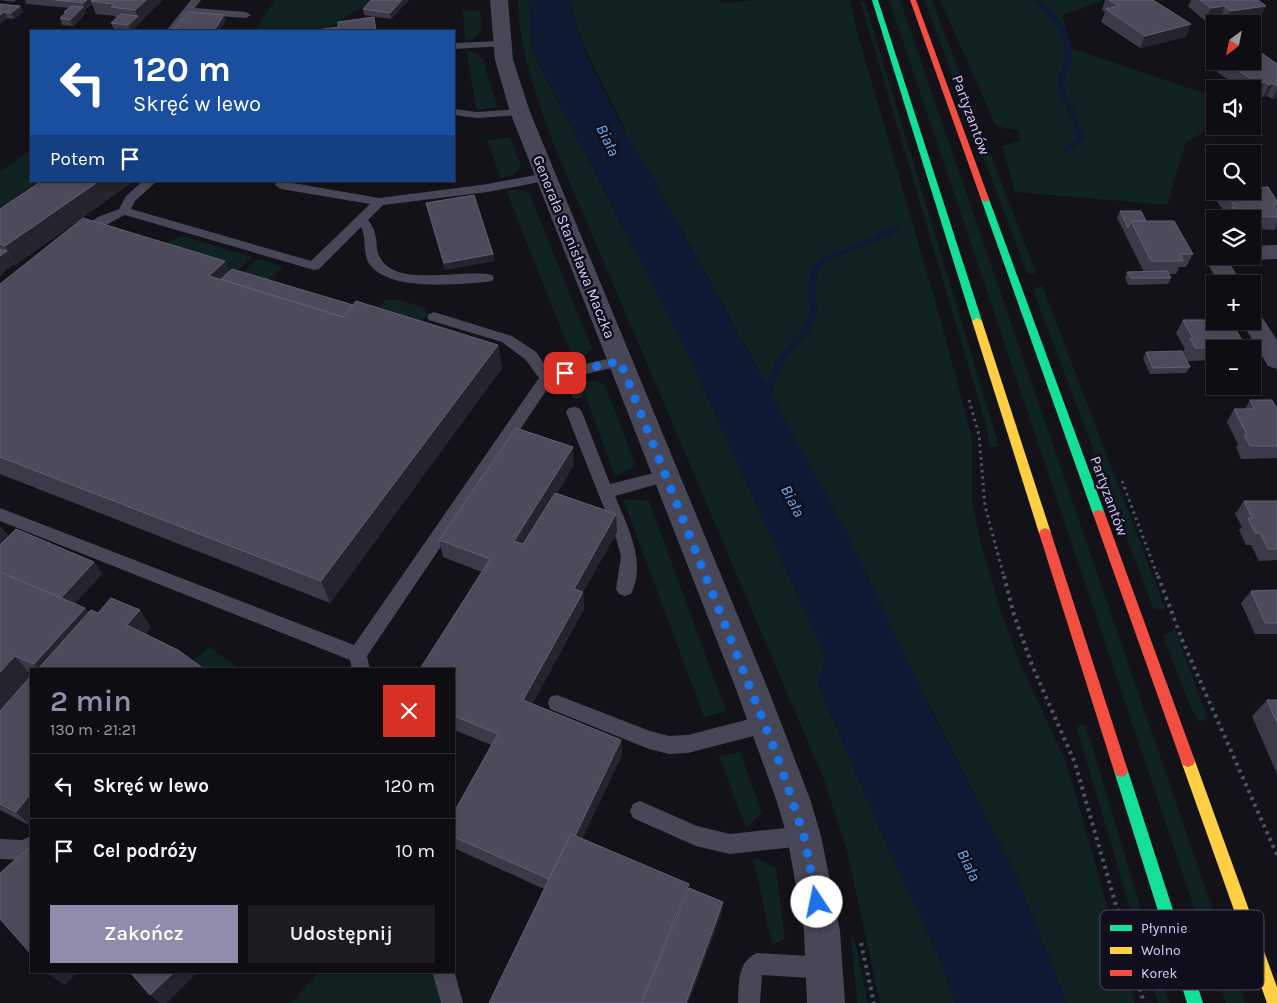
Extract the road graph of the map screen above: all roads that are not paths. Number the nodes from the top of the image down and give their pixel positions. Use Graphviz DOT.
graph roads {
  1 [pos="196,0"];
  2 [pos="499,0"];
  3 [pos="875,0"];
  4 [pos="913,0"];
  5 [pos="484,1"];
  6 [pos="188,11"];
  7 [pos="246,15"];
  8 [pos="172,30"];
  9 [pos="501,44"];
  10 [pos="455,46"];
  11 [pos="457,112"];
  12 [pos="520,112"];
  13 [pos="546,177"];
  14 [pos="150,182"];
  15 [pos="281,185"];
  16 [pos="379,202"];
  17 [pos="124,212"];
  18 [pos="361,219"];
  19 [pos="69,242"];
  20 [pos="1277,252"];
  21 [pos="1261,253"];
  22 [pos="486,278"];
  23 [pos="434,317"];
  24 [pos="1258,330"];
  25 [pos="1277,360"];
  26 [pos="620,361"];
  27 [pos="546,378"];
  28 [pos="574,412"];
  29 [pos="666,476"];
  30 [pos="605,492"];
  31 [pos="0,514"];
  32 [pos="625,590"];
  33 [pos="359,662"];
  34 [pos="558,703"];
  35 [pos="765,724"];
  36 [pos="640,810"];
  37 [pos="804,836"];
  38 [pos="30,846"];
  39 [pos="0,848"];
  40 [pos="1164,910"];
  41 [pos="1241,910"];
  42 [pos="826,968"];
  43 [pos="444,973"];
  44 [pos="1264,973"];
  45 [pos="1190,990"];
  46 [pos="452,1003"];
  47 [pos="749,1003"];
  48 [pos="826,1003"];
  49 [pos="1194,1003"];
  50 [pos="1275,1003"];
  1 -- 6 [label="lane"];
  2 -- 5 [label="street"];
  2 -- 9 [label="street, Generała Stanisława Maczka"];
  3 -- 40 [label="main road"];
  4 -- 41 [label="main road, Partyzantów"];
  6 -- 7 [label="lane"];
  6 -- 8 [label="lane"];
  9 -- 10 [label="lane"];
  9 -- 12 [label="street, Generała Stanisława Maczka"];
  11 -- 12 [label="lane"];
  12 -- 13 [label="street, Generała Stanisława Maczka"];
  13 -- 16 [label="lane"];
  13 -- 26 [label="street, Generała Stanisława Maczka"];
  14 -- 17 [label="lane"];
  15 -- 16 [label="lane"];
  16 -- 18 [label="lane"];
  17 -- 18 [label="lane"];
  17 -- 19 [label="lane"];
  18 -- 22 [label="lane"];
  20 -- 21 [label="street"];
  23 -- 27 [label="lane"];
  24 -- 25 [label="street"];
  26 -- 27 [label="lane"];
  26 -- 29 [label="street, Generała Stanisława Maczka"];
  27 -- 33 [label="lane"];
  28 -- 30 [label="lane"];
  29 -- 30 [label="lane"];
  29 -- 35 [label="street, Generała Stanisława Maczka"];
  30 -- 32 [label="lane"];
  31 -- 33 [label="lane"];
  34 -- 35 [label="lane"];
  35 -- 37 [label="street, Generała Stanisława Maczka"];
  36 -- 37 [label="lane"];
  37 -- 42 [label="street, Generała Stanisława Maczka"];
  38 -- 39 [label="lane"];
  42 -- 47 [label="lane"];
  42 -- 48 [label="street, Generała Stanisława Maczka"];
  43 -- 46 [label="lane"];
  44 -- 50 [label="main road, Partyzantów"];
  45 -- 49 [label="main road"];
}
